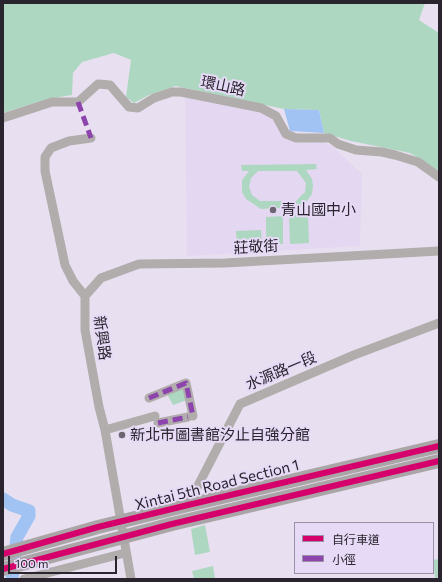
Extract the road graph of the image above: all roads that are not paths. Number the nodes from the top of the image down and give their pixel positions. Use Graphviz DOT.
graph roads {
  1 [pos="3,118"];
  2 [pos="91,138"];
  3 [pos="439,176"];
  4 [pos="439,251"];
  5 [pos="85,296"];
  6 [pos="439,323"];
  7 [pos="149,398"];
  8 [pos="105,430"];
  9 [pos="439,446"];
  10 [pos="439,461"];
  11 [pos="188,505"];
  12 [pos="122,522"];
  13 [pos="122,536"];
  14 [pos="125,553"];
  15 [pos="3,554"];
  16 [pos="3,569"];
  17 [pos="24,579"];
  18 [pos="130,579"];
  1 -- 3 [label="street, 環山路"];
  2 -- 5 [label="street, 新興路"];
  4 -- 5 [label="street, 莊敬街"];
  5 -- 8 [label="street, 新興路"];
  6 -- 11 [label="street, 水源路一段"];
  7 -- 8 [label="street"];
  8 -- 12 [label="street, 新興路"];
  9 -- 11 [label="main road, Xintai 5th Road Section 1"];
  10 -- 13 [label="main road, Xintai 5th Road Section 1"];
  11 -- 12 [label="main road, Xintai 5th Road Section 1"];
  12 -- 13 [label="street, 新興路"];
  12 -- 15 [label="main road, Xintai 5th Road Section 1"];
  13 -- 14 [label="street, 新興路"];
  13 -- 16 [label="main road, Xintai 5th Road Section 1"];
  14 -- 17 [label="street"];
  14 -- 18 [label="street, 新興路"];
}
